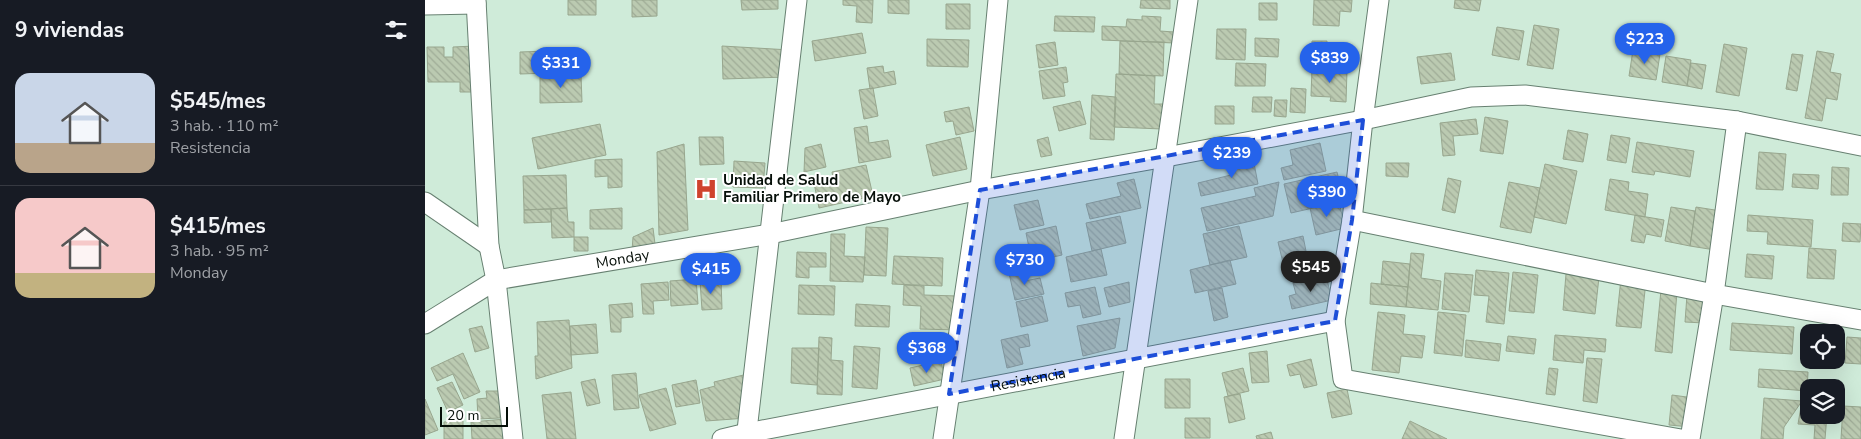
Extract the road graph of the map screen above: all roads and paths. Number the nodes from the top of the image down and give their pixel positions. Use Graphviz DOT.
graph roads {
  1 [pos="797,0"];
  2 [pos="998,0"];
  3 [pos="1188,0"];
  4 [pos="1379,0"];
  5 [pos="476,2"];
  6 [pos="425,5"];
  7 [pos="1363,120"];
  8 [pos="1737,121"];
  9 [pos="1861,146"];
  10 [pos="1166,157"];
  11 [pos="979,190"];
  12 [pos="425,202"];
  13 [pos="1352,220"];
  14 [pos="770,234"];
  15 [pos="489,246"];
  16 [pos="496,280"];
  17 [pos="1714,294"];
  18 [pos="1861,320"];
  19 [pos="1335,321"];
  20 [pos="425,324"];
  21 [pos="1137,358"];
  22 [pos="949,394"];
  23 [pos="747,436"];
  24 [pos="513,439"];
  25 [pos="722,439"];
  26 [pos="943,439"];
  27 [pos="1125,439"];
  28 [pos="1681,439"];
  29 [pos="1689,439"];
  1 -- 14 [label="street"];
  2 -- 11 [label="street"];
  3 -- 10 [label="street"];
  4 -- 7 [label="street"];
  5 -- 6 [label="street"];
  5 -- 15 [label="street"];
  7 -- 8 [label="street, Monday"];
  7 -- 10 [label="street, Monday"];
  7 -- 13 [label="street"];
  8 -- 9 [label="street, Monday"];
  8 -- 17 [label="street"];
  10 -- 11 [label="street, Monday"];
  10 -- 21 [label="street"];
  11 -- 14 [label="street, Monday"];
  11 -- 22 [label="street"];
  12 -- 15 [label="street"];
  13 -- 17 [label="street"];
  13 -- 19 [label="street"];
  14 -- 16 [label="street, Monday"];
  14 -- 23 [label="street"];
  15 -- 16 [label="street"];
  16 -- 20 [label="street, Monday"];
  16 -- 24 [label="street"];
  17 -- 18 [label="street"];
  17 -- 29 [label="street"];
  19 -- 21 [label="street, Resistencia"];
  19 -- 28 [label="street"];
  21 -- 22 [label="street, Resistencia"];
  21 -- 27 [label="street"];
  22 -- 23 [label="street, Resistencia"];
  22 -- 26 [label="street"];
  23 -- 25 [label="street, Resistencia"];
}
